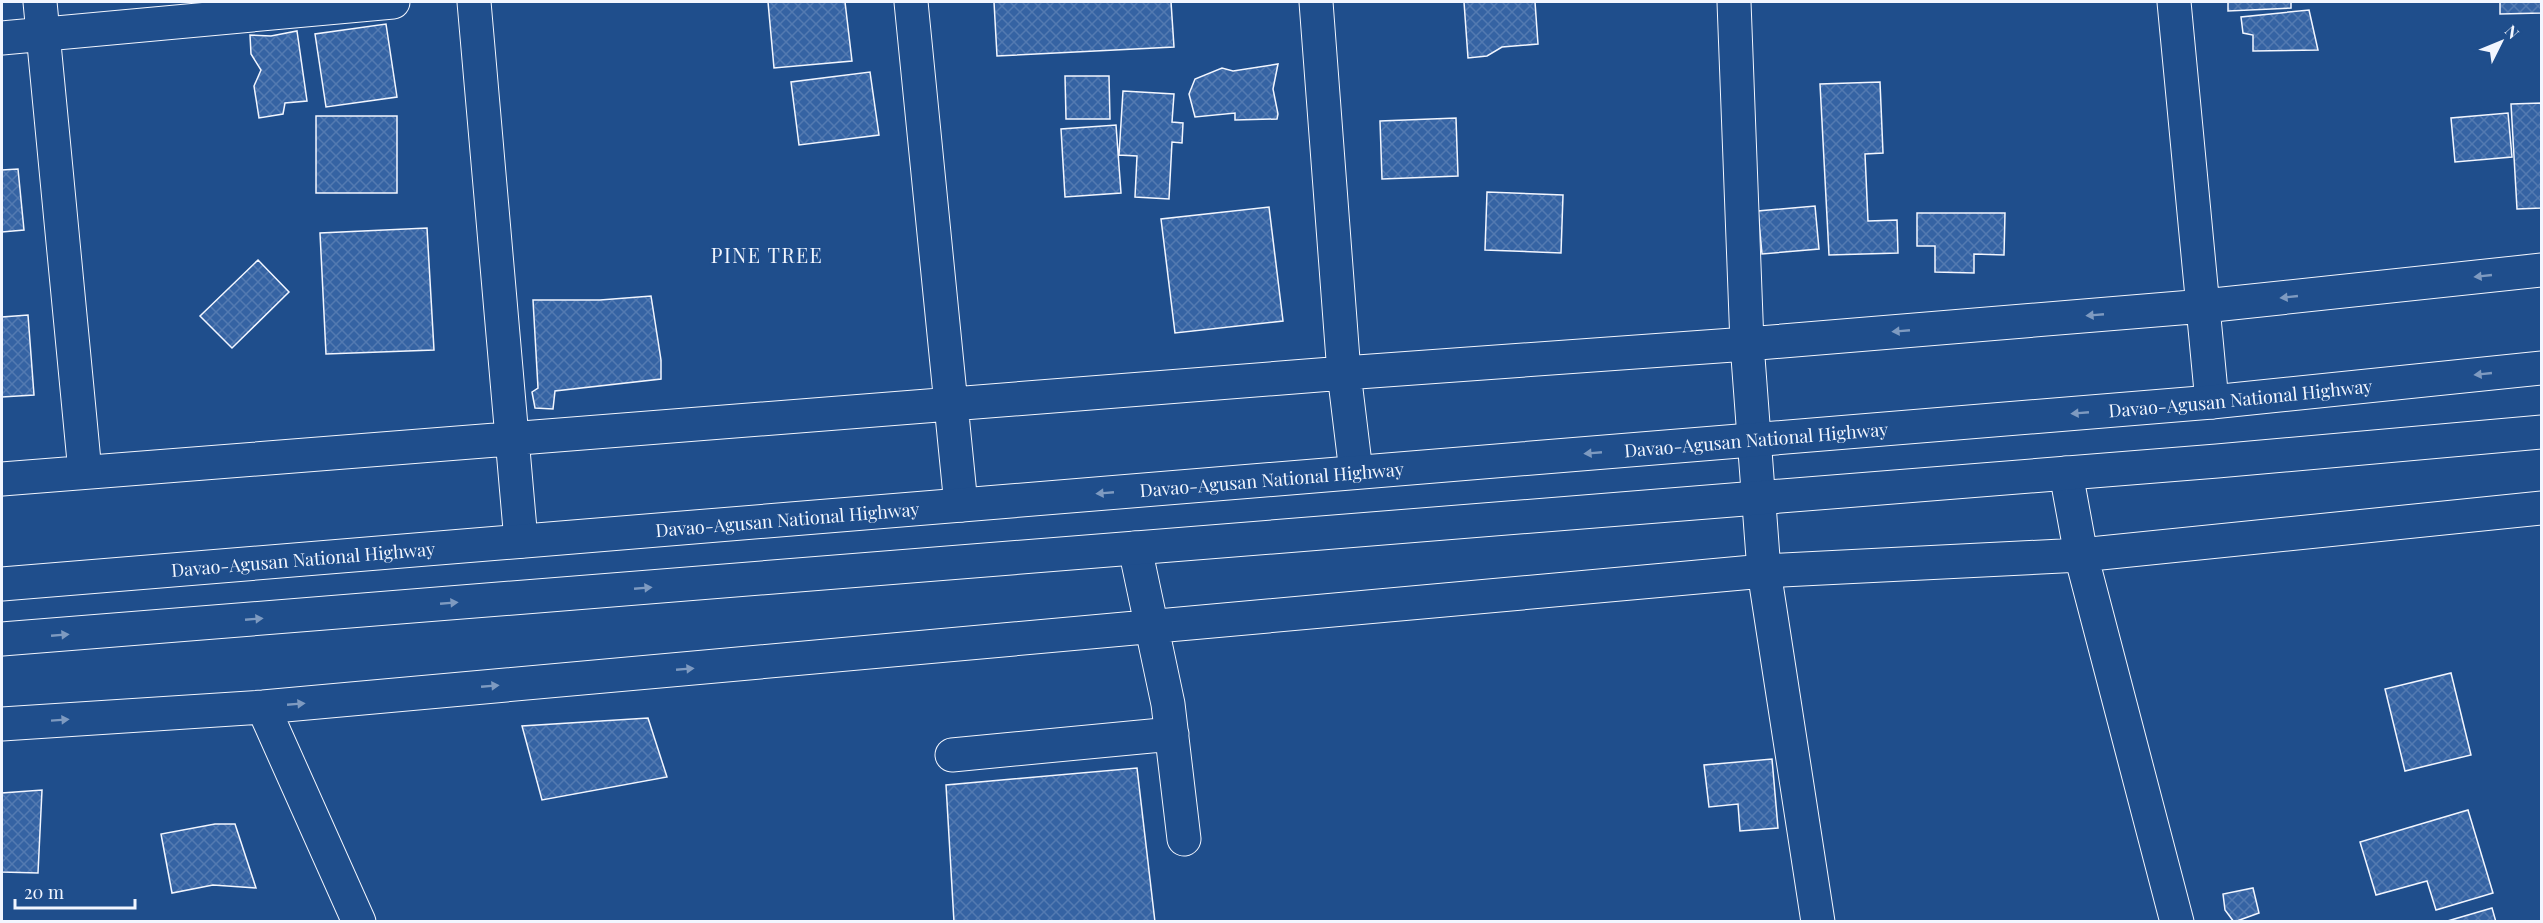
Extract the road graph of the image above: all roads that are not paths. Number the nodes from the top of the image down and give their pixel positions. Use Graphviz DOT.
graph roads {
  1 [pos="40,2"];
  2 [pos="393,2"];
  3 [pos="474,2"];
  4 [pos="911,2"];
  5 [pos="1316,2"];
  6 [pos="1734,2"];
  7 [pos="2175,2"];
  8 [pos="43,34"];
  9 [pos="2,38"];
  10 [pos="2541,270"];
  11 [pos="2204,306"];
  12 [pos="1747,344"];
  13 [pos="2541,368"];
  14 [pos="1344,373"];
  15 [pos="2212,402"];
  16 [pos="951,404"];
  17 [pos="2541,432"];
  18 [pos="512,440"];
  19 [pos="1754,440"];
  20 [pos="86,472"];
  21 [pos="1356,472"];
  22 [pos="2066,473"];
  23 [pos="2,479"];
  24 [pos="1758,498"];
  25 [pos="962,505"];
  26 [pos="2541,508"];
  27 [pos="521,541"];
  28 [pos="1135,548"];
  29 [pos="2081,555"];
  30 [pos="1764,571"];
  31 [pos="2,584"];
  32 [pos="1150,626"];
  33 [pos="2,639"];
  34 [pos="263,707"];
  35 [pos="2,724"];
  36 [pos="1172,734"];
  37 [pos="952,756"];
  38 [pos="1184,839"];
  39 [pos="358,921"];
  40 [pos="1818,921"];
  41 [pos="2177,921"];
  1 -- 8 [label="main road"];
  2 -- 8 [label="main road"];
  3 -- 18 [label="main road"];
  4 -- 16 [label="main road"];
  5 -- 14 [label="main road"];
  6 -- 12 [label="main road"];
  7 -- 11 [label="main road"];
  8 -- 9 [label="main road"];
  8 -- 20 [label="main road"];
  10 -- 11 [label="main road, one-way"];
  11 -- 12 [label="main road, one-way"];
  11 -- 15 [label="main road"];
  12 -- 14 [label="main road"];
  12 -- 19 [label="main road"];
  13 -- 15 [label="main road, Davao-Agusan National Highway, one-way"];
  14 -- 16 [label="main road"];
  14 -- 21 [label="main road"];
  15 -- 19 [label="main road, Davao-Agusan National Highway, one-way"];
  16 -- 18 [label="main road"];
  16 -- 25 [label="main road"];
  17 -- 22 [label="main road"];
  18 -- 20 [label="main road"];
  18 -- 27 [label="main road"];
  19 -- 21 [label="main road, Davao-Agusan National Highway, one-way"];
  19 -- 24 [label="main road"];
  20 -- 23 [label="main road"];
  21 -- 25 [label="main road, Davao-Agusan National Highway, one-way"];
  22 -- 24 [label="main road"];
  22 -- 29 [label="main road"];
  24 -- 28 [label="main road"];
  24 -- 30 [label="main road"];
  25 -- 27 [label="main road, Davao-Agusan National Highway"];
  26 -- 29 [label="main road"];
  27 -- 31 [label="main road, Davao-Agusan National Highway"];
  28 -- 32 [label="main road"];
  33 -- 28 [label="main road, one-way"];
  29 -- 30 [label="main road"];
  29 -- 41 [label="main road"];
  30 -- 32 [label="main road"];
  30 -- 40 [label="main road"];
  34 -- 32 [label="main road, one-way"];
  32 -- 36 [label="main road"];
  35 -- 34 [label="main road, one-way"];
  34 -- 39 [label="main road"];
  36 -- 37 [label="main road"];
  36 -- 38 [label="main road"];
}
